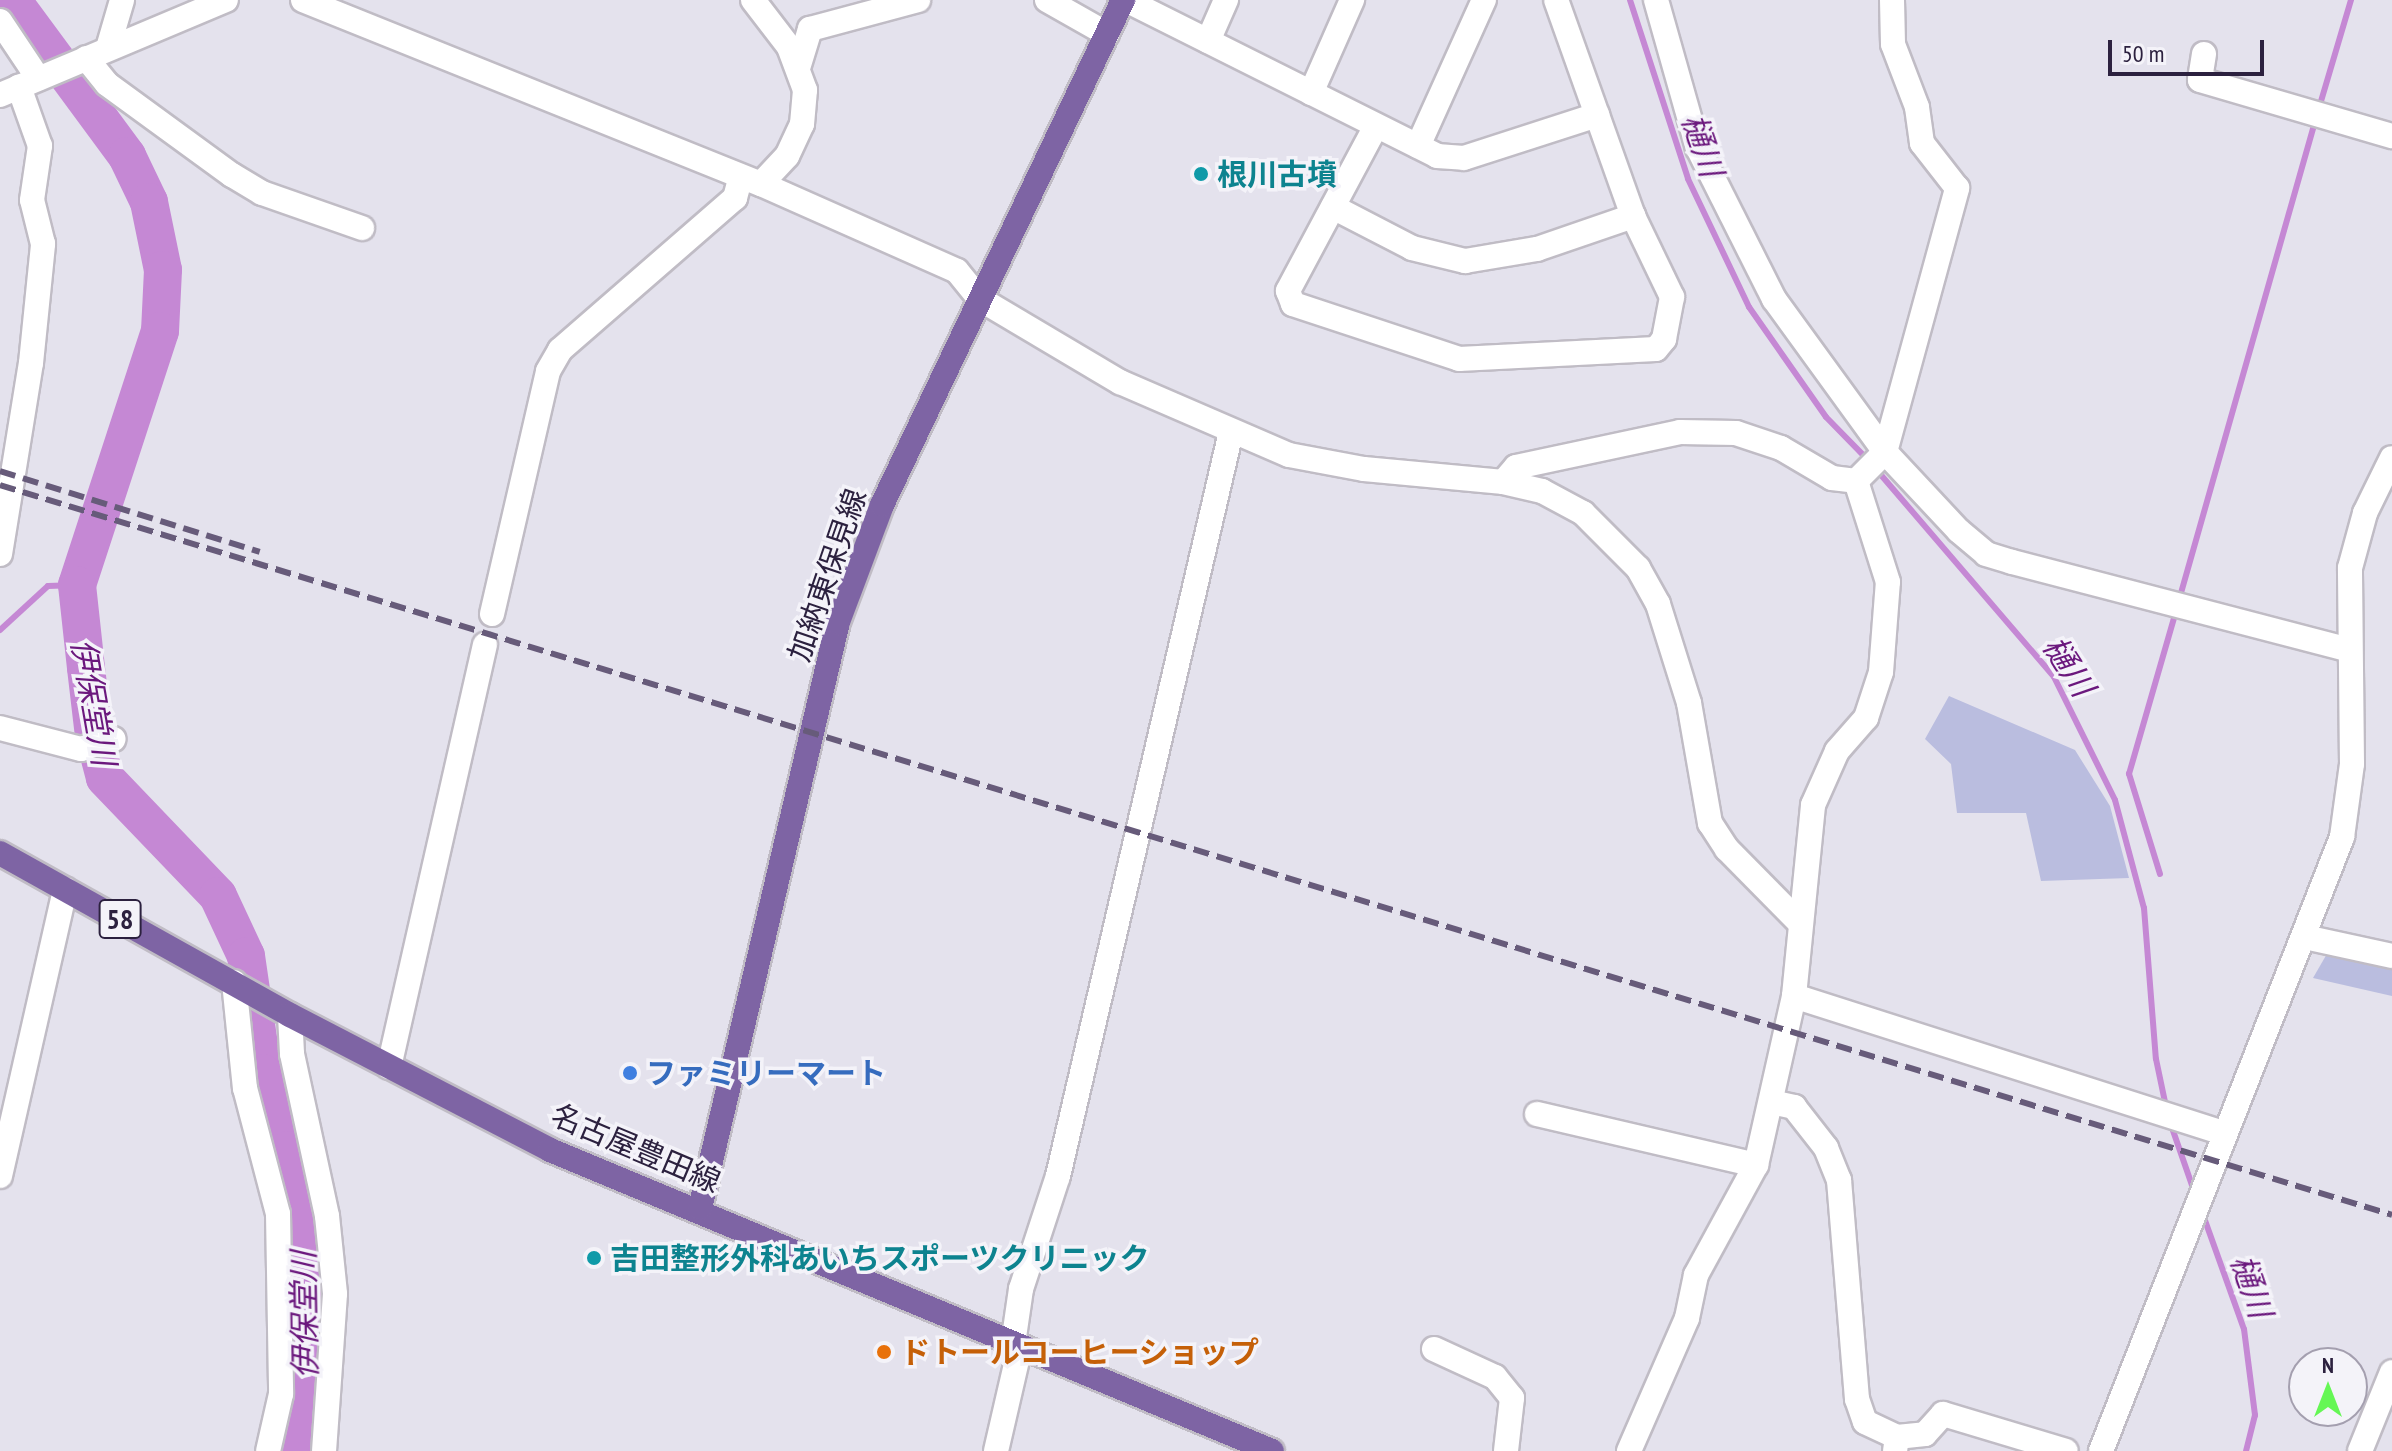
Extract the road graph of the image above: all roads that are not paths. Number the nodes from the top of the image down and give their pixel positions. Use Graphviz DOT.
graph roads {
  1 [pos="122,0"];
  2 [pos="226,0"];
  3 [pos="303,0"];
  4 [pos="753,0"];
  5 [pos="918,0"];
  6 [pos="1047,0"];
  7 [pos="1124,0"];
  8 [pos="1226,0"];
  9 [pos="1352,0"];
  10 [pos="1484,0"];
  11 [pos="1556,0"];
  12 [pos="1656,0"];
  13 [pos="1892,0"];
  14 [pos="0,21"];
  15 [pos="1107,34"];
  16 [pos="1208,41"];
  17 [pos="2204,54"];
  18 [pos="89,56"];
  19 [pos="799,65"];
  20 [pos="27,83"];
  21 [pos="1311,93"];
  22 [pos="1597,115"];
  23 [pos="1376,126"];
  24 [pos="2392,136"];
  25 [pos="1418,146"];
  26 [pos="750,182"];
  27 [pos="1333,207"];
  28 [pos="1633,216"];
  29 [pos="362,228"];
  30 [pos="980,299"];
  31 [pos="1231,432"];
  32 [pos="1883,454"];
  33 [pos="2392,458"];
  34 [pos="1859,478"];
  35 [pos="1503,482"];
  36 [pos="0,554"];
  37 [pos="492,614"];
  38 [pos="485,645"];
  39 [pos="2349,650"];
  40 [pos="0,728"];
  41 [pos="113,739"];
  42 [pos="0,853"];
  43 [pos="65,889"];
  44 [pos="1798,921"];
  45 [pos="2305,937"];
  46 [pos="2392,956"];
  47 [pos="237,984"];
  48 [pos="1794,996"];
  49 [pos="290,1015"];
  50 [pos="389,1067"];
  51 [pos="1771,1102"];
  52 [pos="1537,1114"];
  53 [pos="2224,1133"];
  54 [pos="1756,1165"];
  55 [pos="0,1176"];
  56 [pos="700,1208"];
  57 [pos="1017,1345"];
  58 [pos="1434,1349"];
  59 [pos="2392,1372"];
  60 [pos="1896,1444"];
  61 [pos="268,1451"];
  62 [pos="324,1451"];
  63 [pos="996,1451"];
  64 [pos="1272,1451"];
  65 [pos="1506,1451"];
  66 [pos="1629,1451"];
  67 [pos="2066,1451"];
  68 [pos="2101,1451"];
  69 [pos="2360,1451"];
  1 -- 18 [label="street"];
  2 -- 18 [label="street"];
  3 -- 26 [label="street"];
  4 -- 19 [label="street"];
  5 -- 19 [label="street"];
  6 -- 15 [label="street"];
  7 -- 15 [label="main road, 加納東保見線"];
  7 -- 16 [label="street"];
  8 -- 16 [label="street"];
  9 -- 21 [label="street"];
  10 -- 25 [label="street"];
  11 -- 22 [label="street"];
  12 -- 32 [label="street"];
  13 -- 32 [label="street"];
  14 -- 20 [label="street"];
  15 -- 30 [label="main road, 加納東保見線"];
  16 -- 21 [label="street"];
  17 -- 24 [label="street"];
  18 -- 20 [label="street"];
  18 -- 29 [label="street"];
  19 -- 26 [label="street"];
  20 -- 36 [label="street"];
  21 -- 23 [label="street"];
  22 -- 25 [label="street"];
  22 -- 28 [label="street"];
  23 -- 25 [label="street"];
  23 -- 27 [label="street"];
  26 -- 30 [label="street"];
  26 -- 37 [label="street"];
  27 -- 28 [label="street"];
  27 -- 28 [label="street"];
  30 -- 31 [label="street"];
  30 -- 56 [label="main road, 加納東保見線"];
  31 -- 35 [label="street"];
  31 -- 57 [label="street"];
  32 -- 34 [label="street"];
  32 -- 39 [label="street"];
  33 -- 39 [label="street"];
  34 -- 35 [label="street"];
  34 -- 44 [label="street"];
  35 -- 44 [label="street"];
  38 -- 50 [label="street"];
  39 -- 45 [label="street"];
  40 -- 41 [label="street"];
  42 -- 43 [label="main road, 名古屋豊田線 / 58"];
  43 -- 47 [label="main road, 名古屋豊田線 / 58"];
  43 -- 55 [label="street"];
  44 -- 48 [label="street"];
  45 -- 46 [label="street"];
  45 -- 53 [label="street"];
  47 -- 49 [label="main road, 名古屋豊田線 / 58"];
  47 -- 61 [label="street"];
  48 -- 51 [label="street"];
  48 -- 53 [label="street"];
  49 -- 50 [label="main road, 名古屋豊田線 / 58"];
  49 -- 62 [label="street"];
  50 -- 56 [label="main road, 名古屋豊田線 / 58"];
  51 -- 54 [label="street"];
  51 -- 60 [label="street"];
  52 -- 54 [label="street"];
  53 -- 68 [label="street"];
  54 -- 66 [label="street"];
  56 -- 57 [label="main road, 名古屋豊田線 / 58"];
  57 -- 63 [label="street"];
  57 -- 64 [label="main road, 名古屋豊田線 / 58"];
  58 -- 65 [label="street"];
  59 -- 69 [label="street"];
  60 -- 67 [label="street"];
}
